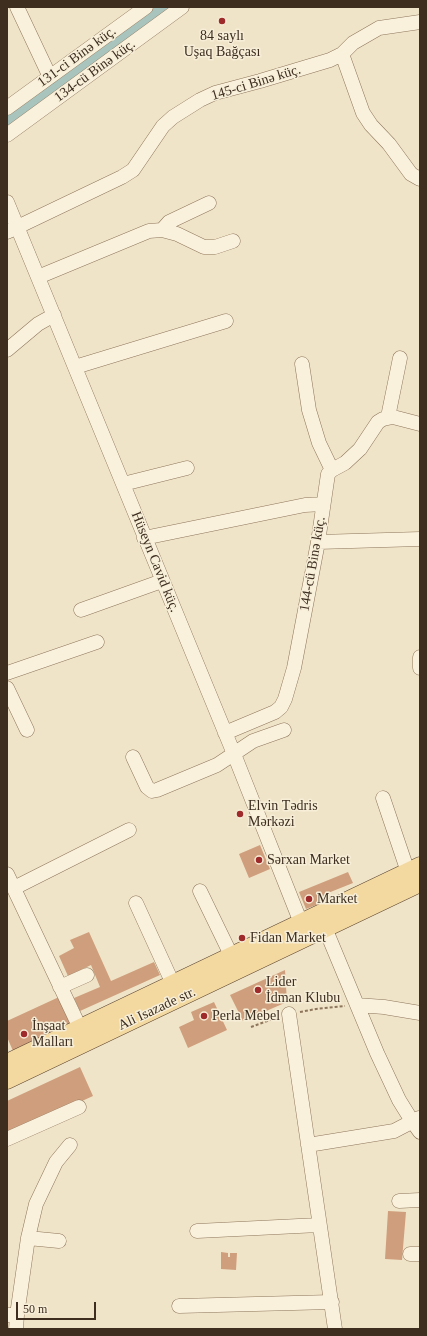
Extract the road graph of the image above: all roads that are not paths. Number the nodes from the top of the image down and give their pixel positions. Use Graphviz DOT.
graph roads {
  1 [pos="17,7"];
  2 [pos="146,7"];
  3 [pos="182,7"];
  4 [pos="420,22"];
  5 [pos="342,54"];
  6 [pos="50,77"];
  7 [pos="7,108"];
  8 [pos="7,134"];
  9 [pos="420,179"];
  10 [pos="7,202"];
  11 [pos="209,204"];
  12 [pos="12,230"];
  13 [pos="162,230"];
  14 [pos="233,241"];
  15 [pos="38,277"];
  16 [pos="54,315"];
  17 [pos="226,321"];
  18 [pos="7,350"];
  19 [pos="400,358"];
  20 [pos="302,364"];
  21 [pos="75,367"];
  22 [pos="388,417"];
  23 [pos="420,424"];
  24 [pos="187,468"];
  25 [pos="332,470"];
  26 [pos="122,484"];
  27 [pos="323,504"];
  28 [pos="144,538"];
  29 [pos="420,540"];
  30 [pos="318,542"];
  31 [pos="162,581"];
  32 [pos="80,610"];
  33 [pos="97,642"];
  34 [pos="420,657"];
  35 [pos="420,668"];
  36 [pos="7,674"];
  37 [pos="7,688"];
  38 [pos="27,730"];
  39 [pos="284,730"];
  40 [pos="225,733"];
  41 [pos="234,754"];
  42 [pos="134,757"];
  43 [pos="382,798"];
  44 [pos="129,830"];
  45 [pos="7,874"];
  46 [pos="416,874"];
  47 [pos="14,888"];
  48 [pos="200,891"];
  49 [pos="136,903"];
  50 [pos="323,921"];
  51 [pos="304,930"];
  52 [pos="232,957"];
  53 [pos="87,975"];
  54 [pos="173,984"];
  55 [pos="60,987"];
  56 [pos="357,1005"];
  57 [pos="420,1013"];
  58 [pos="290,1014"];
  59 [pos="80,1028"];
  60 [pos="8,1060"];
  61 [pos="7,1080"];
  62 [pos="79,1107"];
  63 [pos="417,1123"];
  64 [pos="7,1139"];
  65 [pos="70,1145"];
  66 [pos="308,1145"];
  67 [pos="420,1200"];
  68 [pos="399,1201"];
  69 [pos="319,1225"];
  70 [pos="197,1231"];
  71 [pos="28,1238"];
  72 [pos="59,1241"];
  73 [pos="332,1302"];
  74 [pos="179,1306"];
  75 [pos="12,1315"];
  76 [pos="16,1329"];
  77 [pos="335,1329"];
  1 -- 6 [label="street"];
  2 -- 6 [label="street, 131-ci Binə küç."];
  3 -- 8 [label="street, 134-cü Binə küç."];
  4 -- 5 [label="street, 145-ci Binə küç."];
  5 -- 9 [label="street"];
  5 -- 12 [label="street, 145-ci Binə küç."];
  6 -- 7 [label="street, 131-ci Binə küç."];
  10 -- 12 [label="street, Hüseyn Cavid küç."];
  11 -- 13 [label="street"];
  12 -- 15 [label="street, Hüseyn Cavid küç."];
  13 -- 14 [label="street"];
  13 -- 15 [label="street"];
  15 -- 16 [label="street, Hüseyn Cavid küç."];
  16 -- 18 [label="street"];
  16 -- 21 [label="street, Hüseyn Cavid küç."];
  17 -- 21 [label="street"];
  19 -- 22 [label="street"];
  20 -- 25 [label="street"];
  21 -- 26 [label="street, Hüseyn Cavid küç."];
  22 -- 23 [label="street"];
  22 -- 25 [label="street"];
  24 -- 26 [label="street"];
  25 -- 27 [label="street, 144-cü Binə küç."];
  26 -- 28 [label="street, Hüseyn Cavid küç."];
  27 -- 28 [label="street"];
  27 -- 30 [label="street, 144-cü Binə küç."];
  28 -- 31 [label="street, Hüseyn Cavid küç."];
  29 -- 30 [label="street"];
  30 -- 40 [label="street, 144-cü Binə küç."];
  31 -- 32 [label="street"];
  31 -- 40 [label="street, Hüseyn Cavid küç."];
  33 -- 36 [label="street"];
  34 -- 35 [label="street"];
  37 -- 38 [label="street"];
  39 -- 41 [label="street"];
  40 -- 41 [label="street, Hüseyn Cavid küç."];
  41 -- 42 [label="street"];
  41 -- 51 [label="street, Hüseyn Cavid küç."];
  43 -- 46 [label="street"];
  44 -- 47 [label="street"];
  45 -- 47 [label="street"];
  46 -- 50 [label="main road"];
  47 -- 55 [label="street"];
  48 -- 52 [label="street"];
  49 -- 54 [label="street"];
  50 -- 51 [label="main road"];
  50 -- 56 [label="street"];
  51 -- 52 [label="main road, Ali Isazade str."];
  51 -- 61 [label="main road, Ali Isazade str."];
  52 -- 54 [label="main road, Ali Isazade str."];
  53 -- 55 [label="street"];
  54 -- 59 [label="main road, Ali Isazade str."];
  55 -- 59 [label="street"];
  56 -- 57 [label="street"];
  56 -- 63 [label="street"];
  58 -- 66 [label="street"];
  59 -- 60 [label="main road, Ali Isazade str."];
  62 -- 64 [label="street"];
  63 -- 66 [label="street"];
  65 -- 71 [label="street"];
  66 -- 69 [label="street"];
  67 -- 68 [label="street"];
  69 -- 70 [label="street"];
  69 -- 73 [label="street"];
  71 -- 72 [label="street"];
  71 -- 75 [label="street"];
  73 -- 74 [label="street"];
  73 -- 77 [label="street"];
  75 -- 76 [label="street"];
}
